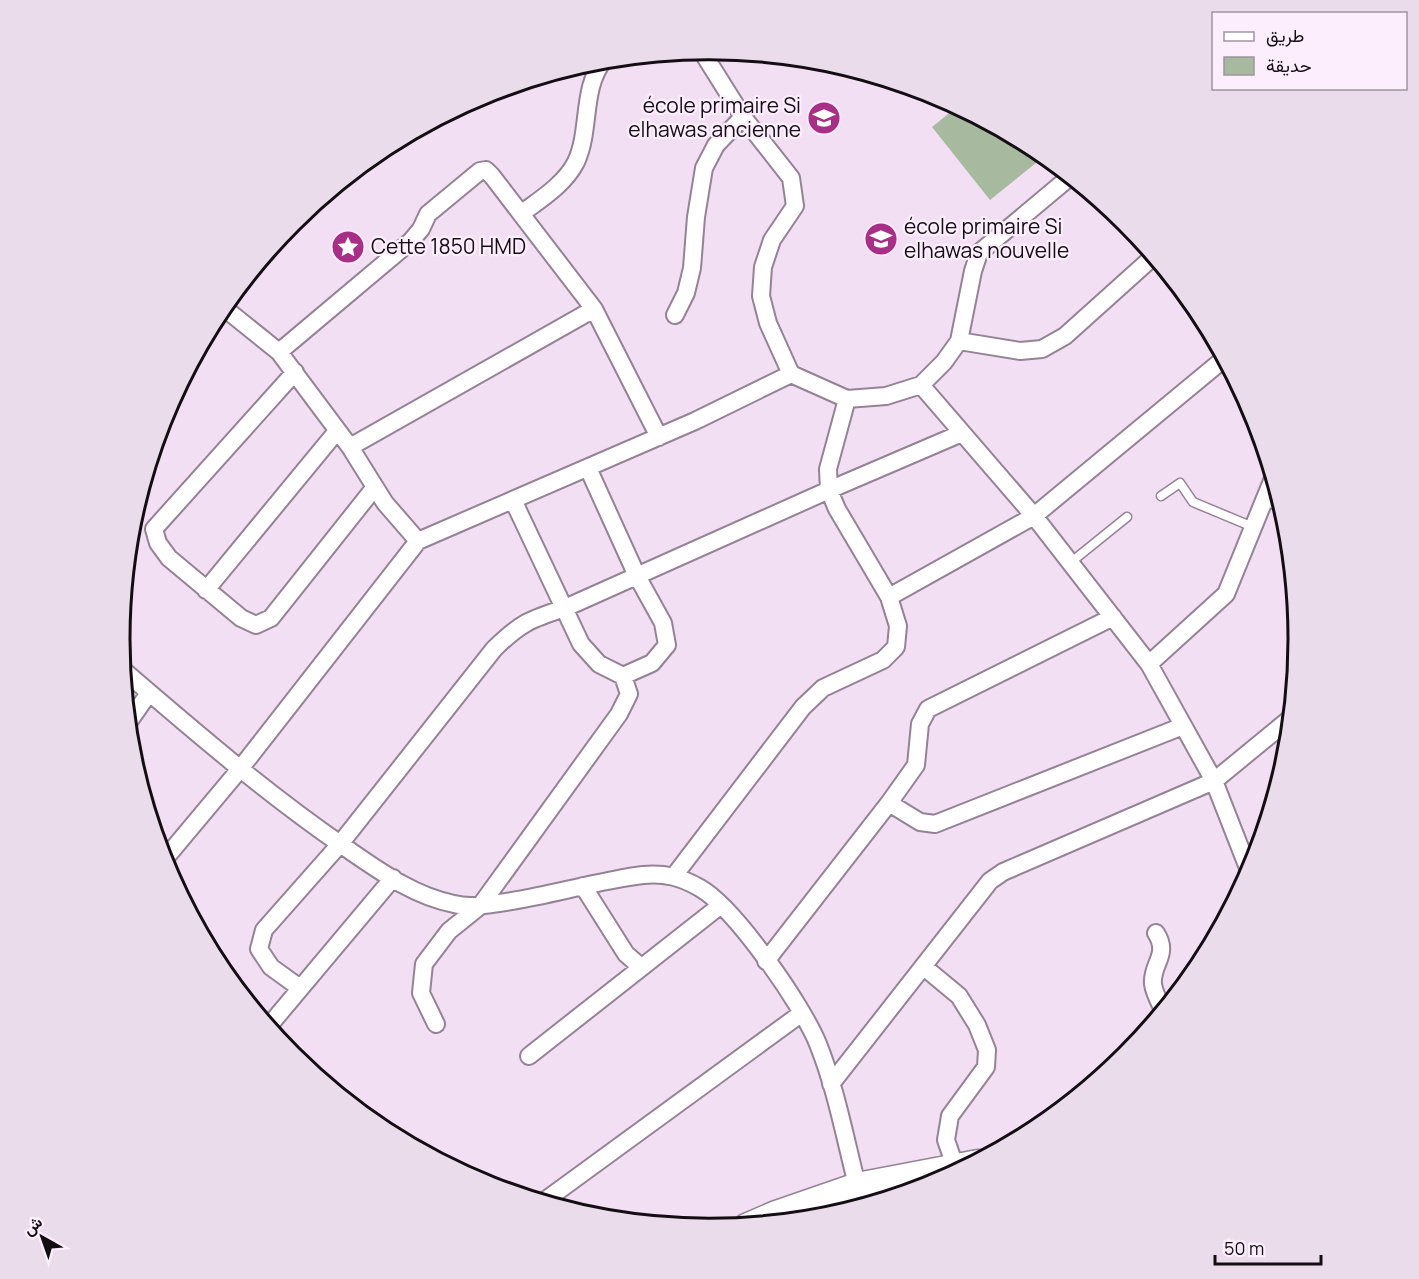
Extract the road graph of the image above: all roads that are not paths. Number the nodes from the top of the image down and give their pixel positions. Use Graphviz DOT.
graph roads {
  1 [pos="707,60"];
  2 [pos="596,71"];
  3 [pos="743,117"];
  4 [pos="1065,182"];
  5 [pos="522,213"];
  6 [pos="1148,261"];
  7 [pos="594,309"];
  8 [pos="231,314"];
  9 [pos="675,315"];
  10 [pos="959,341"];
  11 [pos="279,352"];
  12 [pos="1218,363"];
  13 [pos="295,372"];
  14 [pos="791,374"];
  15 [pos="921,385"];
  16 [pos="847,399"];
  17 [pos="337,431"];
  18 [pos="962,433"];
  19 [pos="659,437"];
  20 [pos="350,447"];
  21 [pos="588,468"];
  22 [pos="375,487"];
  23 [pos="1269,489"];
  24 [pos="829,490"];
  25 [pos="1161,496"];
  26 [pos="513,500"];
  27 [pos="1264,500"];
  28 [pos="1273,504"];
  29 [pos="1034,516"];
  30 [pos="1127,517"];
  31 [pos="1253,527"];
  32 [pos="418,541"];
  33 [pos="1070,563"];
  34 [pos="638,576"];
  35 [pos="206,590"];
  36 [pos="889,597"];
  37 [pos="565,608"];
  38 [pos="1113,617"];
  39 [pos="1149,664"];
  40 [pos="622,676"];
  41 [pos="131,677"];
  42 [pos="149,693"];
  43 [pos="135,713"];
  44 [pos="1282,725"];
  45 [pos="1183,726"];
  46 [pos="240,769"];
  47 [pos="1214,781"];
  48 [pos="889,803"];
  49 [pos="340,844"];
  50 [pos="171,852"];
  51 [pos="1245,861"];
  52 [pos="674,876"];
  53 [pos="393,878"];
  54 [pos="583,886"];
  55 [pos="721,905"];
  56 [pos="480,906"];
  57 [pos="1156,933"];
  58 [pos="766,961"];
  59 [pos="641,967"];
  60 [pos="924,967"];
  61 [pos="300,988"];
  62 [pos="1160,1003"];
  63 [pos="802,1013"];
  64 [pos="273,1020"];
  65 [pos="436,1024"];
  66 [pos="529,1056"];
  67 [pos="831,1084"];
  68 [pos="949,1167"];
  69 [pos="927,1177"];
  70 [pos="850,1195"];
  71 [pos="551,1196"];
  72 [pos="771,1215"];
  1 -- 3 [label="street"];
  2 -- 5 [label="street"];
  3 -- 9 [label="street"];
  3 -- 14 [label="street"];
  4 -- 10 [label="street"];
  5 -- 7 [label="street"];
  5 -- 11 [label="street"];
  6 -- 10 [label="street"];
  7 -- 19 [label="street"];
  7 -- 20 [label="street"];
  8 -- 11 [label="street"];
  10 -- 15 [label="street"];
  11 -- 13 [label="street"];
  12 -- 29 [label="street"];
  13 -- 17 [label="street"];
  13 -- 35 [label="street"];
  14 -- 16 [label="street"];
  14 -- 19 [label="street"];
  15 -- 16 [label="street"];
  15 -- 18 [label="street"];
  16 -- 24 [label="street"];
  17 -- 20 [label="street"];
  17 -- 35 [label="street"];
  18 -- 24 [label="street"];
  18 -- 29 [label="street"];
  19 -- 21 [label="street"];
  20 -- 22 [label="street"];
  21 -- 26 [label="street"];
  21 -- 34 [label="street"];
  22 -- 32 [label="street"];
  22 -- 35 [label="street"];
  23 -- 27 [label="street"];
  24 -- 34 [label="street"];
  24 -- 36 [label="street"];
  25 -- 31 [label="lane"];
  26 -- 32 [label="street"];
  26 -- 37 [label="street"];
  27 -- 28 [label="lane"];
  27 -- 31 [label="street"];
  29 -- 33 [label="street"];
  29 -- 36 [label="street"];
  30 -- 33 [label="lane"];
  31 -- 39 [label="street"];
  32 -- 46 [label="street"];
  33 -- 38 [label="street"];
  34 -- 37 [label="street"];
  34 -- 40 [label="street"];
  36 -- 52 [label="street"];
  37 -- 40 [label="street"];
  37 -- 49 [label="street"];
  38 -- 39 [label="street"];
  38 -- 48 [label="street"];
  39 -- 45 [label="street"];
  40 -- 56 [label="street"];
  41 -- 42 [label="street"];
  42 -- 43 [label="street"];
  42 -- 46 [label="street"];
  44 -- 47 [label="street"];
  45 -- 47 [label="street"];
  45 -- 48 [label="street"];
  46 -- 49 [label="street"];
  46 -- 50 [label="street"];
  47 -- 51 [label="street"];
  47 -- 60 [label="street"];
  48 -- 58 [label="street"];
  49 -- 53 [label="street"];
  49 -- 61 [label="street"];
  52 -- 54 [label="street"];
  52 -- 55 [label="street"];
  53 -- 56 [label="street"];
  53 -- 61 [label="street"];
  54 -- 56 [label="street"];
  54 -- 59 [label="street"];
  55 -- 58 [label="street"];
  55 -- 59 [label="street"];
  56 -- 65 [label="street"];
  57 -- 62 [label="street"];
  58 -- 63 [label="street"];
  59 -- 66 [label="street"];
  60 -- 67 [label="street"];
  60 -- 68 [label="street"];
  61 -- 64 [label="street"];
  63 -- 67 [label="street"];
  63 -- 71 [label="street"];
  67 -- 70 [label="street"];
  69 -- 70 [label="street"];
  70 -- 72 [label="street"];
}
